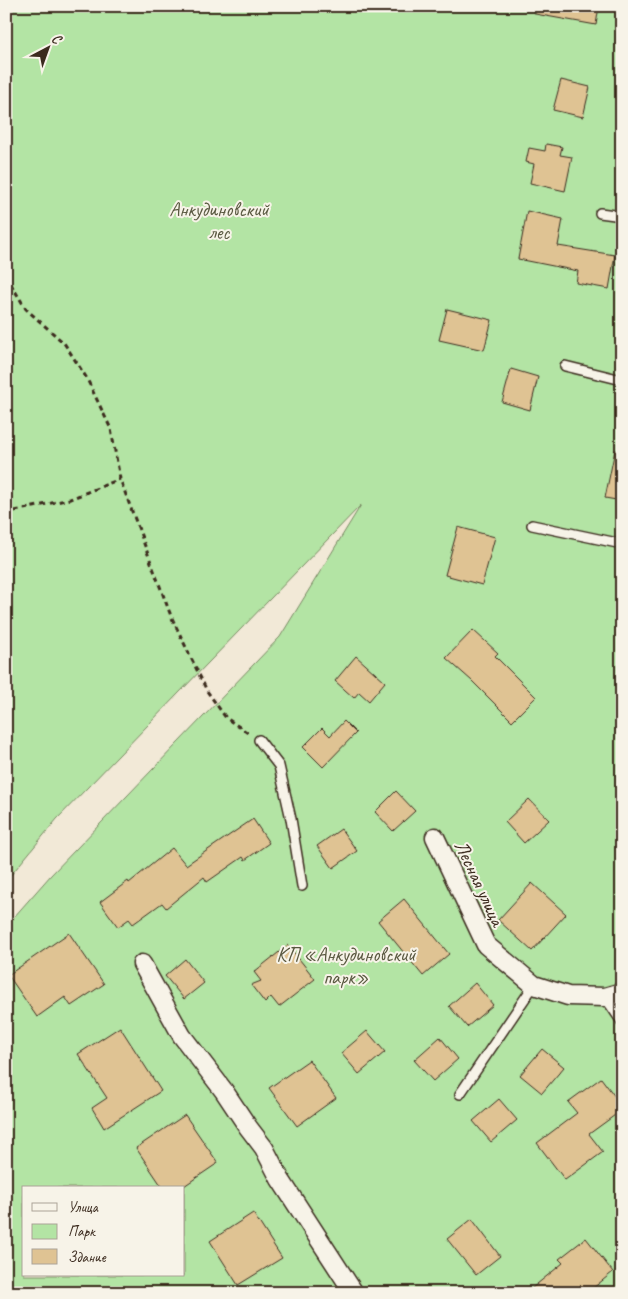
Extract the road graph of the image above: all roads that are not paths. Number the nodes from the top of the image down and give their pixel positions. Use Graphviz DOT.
graph roads {
  1 [pos="600,213"];
  2 [pos="622,216"];
  3 [pos="565,366"];
  4 [pos="622,380"];
  5 [pos="532,525"];
  6 [pos="622,544"];
  7 [pos="258,740"];
  8 [pos="435,838"];
  9 [pos="302,886"];
  10 [pos="142,964"];
  11 [pos="534,985"];
  12 [pos="613,994"];
  13 [pos="622,1022"];
  14 [pos="460,1094"];
  15 [pos="354,1293"];
  1 -- 2 [label="lane"];
  3 -- 4 [label="lane"];
  5 -- 6 [label="lane"];
  7 -- 9 [label="lane"];
  8 -- 11 [label="street, Лесная улица"];
  10 -- 15 [label="street"];
  11 -- 12 [label="street, Лесная улица"];
  11 -- 14 [label="lane"];
  12 -- 13 [label="lane"];
}
